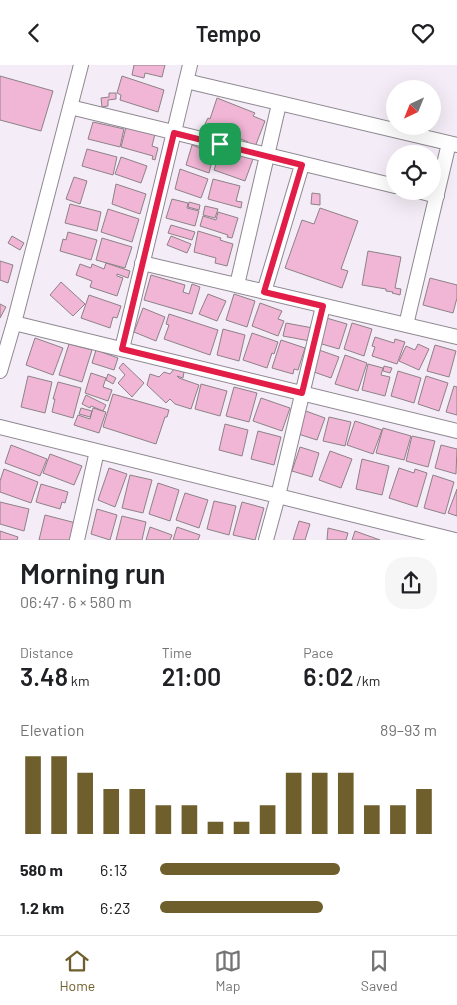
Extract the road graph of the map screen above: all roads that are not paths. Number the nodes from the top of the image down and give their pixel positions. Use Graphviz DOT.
graph roads {
  1 [pos="81,65"];
  2 [pos="190,65"];
  3 [pos="186,81"];
  4 [pos="279,104"];
  5 [pos="70,107"];
  6 [pos="174,133"];
  7 [pos="453,144"];
  8 [pos="267,156"];
  9 [pos="302,165"];
  10 [pos="441,183"];
  11 [pos="386,184"];
  12 [pos="436,200"];
  13 [pos="142,263"];
  14 [pos="236,285"];
  15 [pos="264,292"];
  16 [pos="323,306"];
  17 [pos="14,323"];
  18 [pos="406,325"];
  19 [pos="457,337"];
  20 [pos="122,349"];
  21 [pos="0,371"];
  22 [pos="302,393"];
  23 [pos="0,427"];
  24 [pos="457,431"];
  25 [pos="97,451"];
  26 [pos="278,496"];
  27 [pos="76,540"];
  28 [pos="266,540"];
  29 [pos="455,540"];
  1 -- 5 [label="street"];
  2 -- 3 [label="street"];
  3 -- 4 [label="street"];
  3 -- 6 [label="street"];
  4 -- 7 [label="street"];
  4 -- 8 [label="street"];
  5 -- 6 [label="street"];
  5 -- 17 [label="street"];
  6 -- 8 [label="street"];
  6 -- 13 [label="street"];
  7 -- 10 [label="street"];
  8 -- 9 [label="street"];
  8 -- 14 [label="street"];
  9 -- 11 [label="street"];
  9 -- 15 [label="street"];
  12 -- 18 [label="street"];
  13 -- 14 [label="street"];
  13 -- 20 [label="street"];
  14 -- 15 [label="street"];
  15 -- 16 [label="street"];
  16 -- 18 [label="street"];
  16 -- 22 [label="street"];
  17 -- 20 [label="street"];
  17 -- 21 [label="street"];
  18 -- 19 [label="street"];
  20 -- 22 [label="street"];
  22 -- 24 [label="street"];
  22 -- 26 [label="street"];
  23 -- 25 [label="street"];
  25 -- 26 [label="street"];
  25 -- 27 [label="street"];
  26 -- 28 [label="street"];
  26 -- 29 [label="street"];
}
